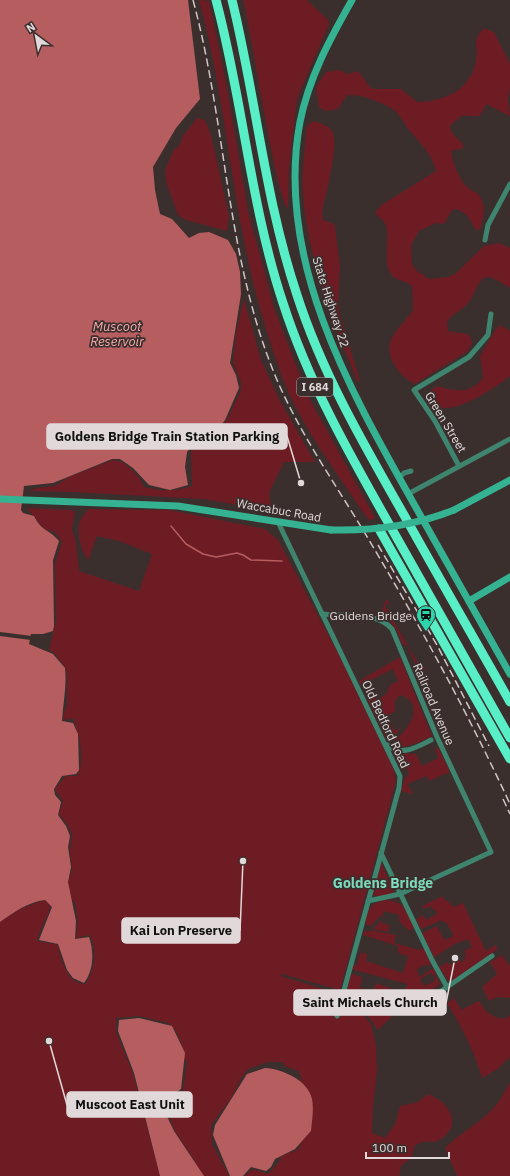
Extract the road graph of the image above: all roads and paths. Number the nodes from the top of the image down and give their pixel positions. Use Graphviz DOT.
graph roads {
  1 [pos="216,0"];
  2 [pos="232,0"];
  3 [pos="352,0"];
  4 [pos="510,184"];
  5 [pos="485,240"];
  6 [pos="491,314"];
  7 [pos="510,439"];
  8 [pos="459,466"];
  9 [pos="411,471"];
  10 [pos="399,478"];
  11 [pos="510,480"];
  12 [pos="408,494"];
  13 [pos="0,500"];
  14 [pos="278,522"];
  15 [pos="379,529"];
  16 [pos="510,577"];
  17 [pos="469,601"];
  18 [pos="322,614"];
  19 [pos="510,674"];
  20 [pos="510,702"];
  21 [pos="510,738"];
  22 [pos="432,740"];
  23 [pos="385,743"];
  24 [pos="510,759"];
  25 [pos="381,853"];
  26 [pos="400,894"];
  27 [pos="368,901"];
  28 [pos="492,956"];
  29 [pos="447,987"];
  30 [pos="434,996"];
  31 [pos="337,1016"];
  1 -- 21 [label="highway, I 684"];
  2 -- 20 [label="highway, I 684"];
  3 -- 10 [label="main road, State Highway 22"];
  4 -- 5 [label="street"];
  6 -- 8 [label="street, Green Street"];
  7 -- 8 [label="street"];
  8 -- 12 [label="street"];
  9 -- 10 [label="street"];
  10 -- 12 [label="main road, State Highway 22"];
  11 -- 15 [label="main road, Waccabuc Road, bridge"];
  12 -- 17 [label="main road, State Highway 22"];
  13 -- 14 [label="main road, Waccabuc Road"];
  14 -- 15 [label="main road, Waccabuc Road, bridge"];
  14 -- 18 [label="street, Old Bedford Road"];
  15 -- 24 [label="highway"];
  16 -- 17 [label="main road"];
  17 -- 19 [label="main road, State Highway 22"];
  18 -- 23 [label="street, Old Bedford Road"];
  18 -- 26 [label="street, Railroad Avenue"];
  22 -- 23 [label="street"];
  23 -- 25 [label="street, Old Bedford Road"];
  25 -- 26 [label="street"];
  25 -- 27 [label="street, Old Bedford Road"];
  26 -- 27 [label="street"];
  26 -- 29 [label="street"];
  27 -- 31 [label="street, Old Bedford Road"];
  28 -- 29 [label="street"];
  29 -- 30 [label="street"];
}
